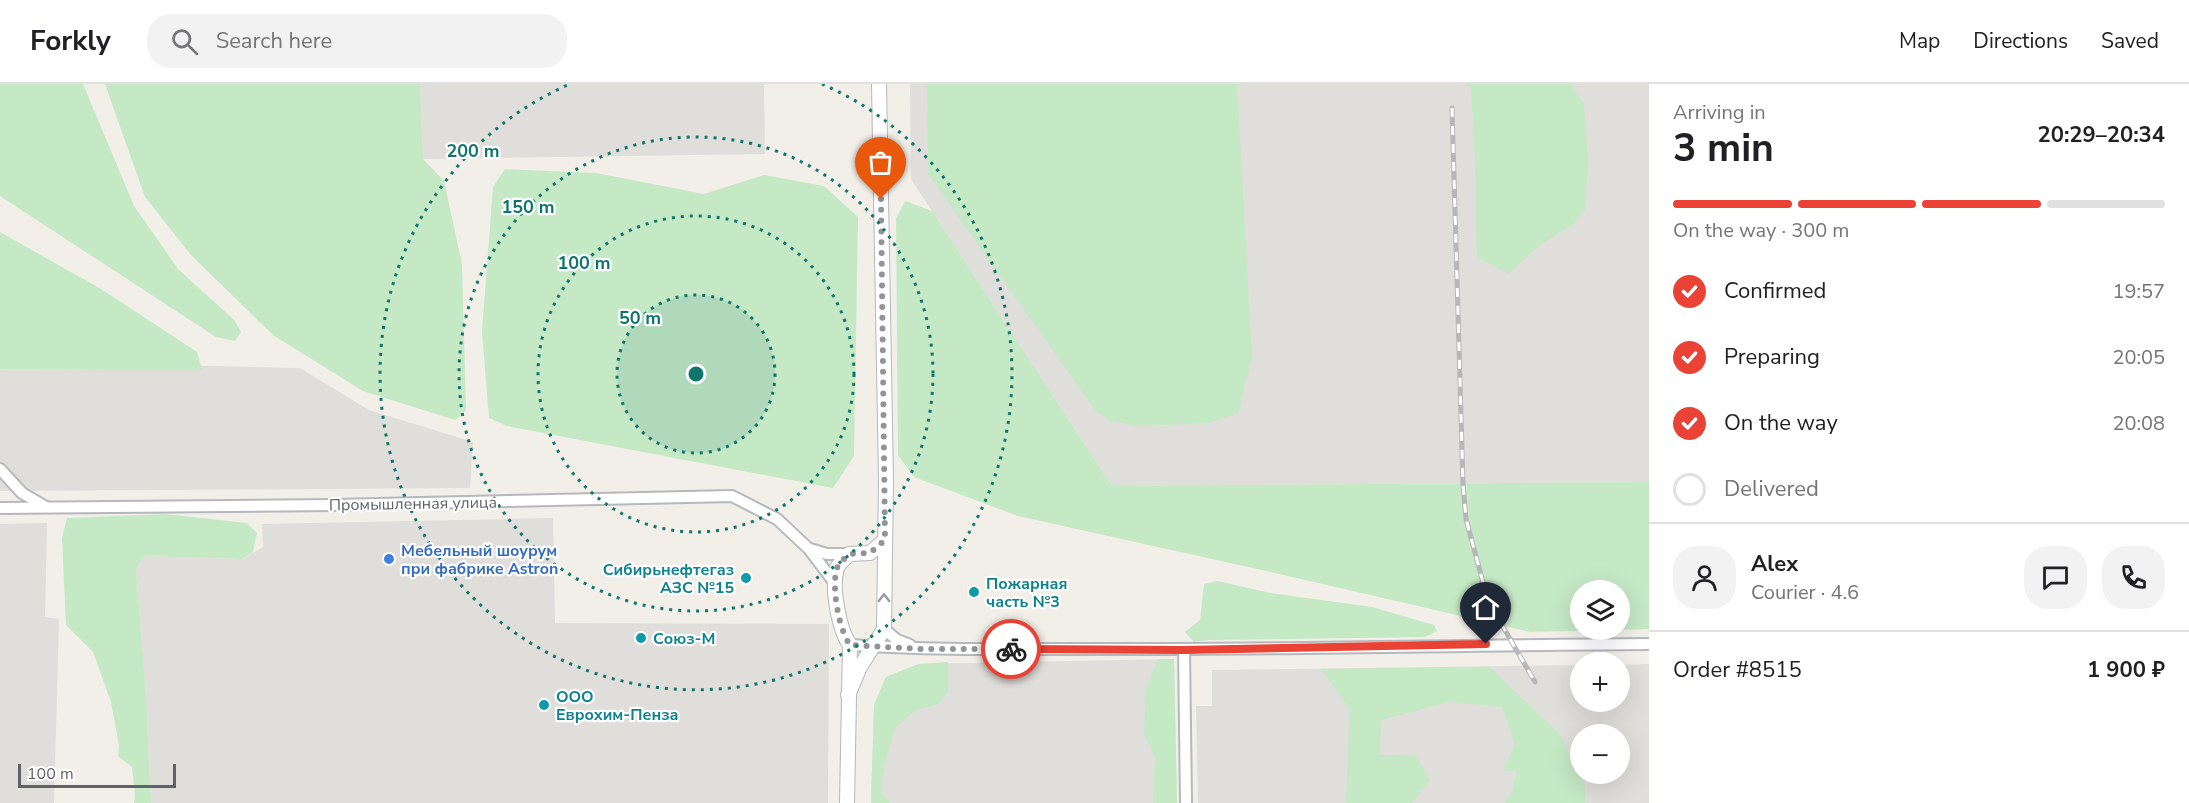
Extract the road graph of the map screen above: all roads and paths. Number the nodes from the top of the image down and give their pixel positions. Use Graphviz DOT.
graph roads {
  1 [pos="879,84"];
  2 [pos="0,469"];
  3 [pos="0,508"];
  4 [pos="49,508"];
  5 [pos="885,540"];
  6 [pos="809,549"];
  7 [pos="870,553"];
  8 [pos="849,554"];
  9 [pos="885,567"];
  10 [pos="834,582"];
  11 [pos="884,629"];
  12 [pos="1649,644"];
  13 [pos="850,645"];
  14 [pos="874,647"];
  15 [pos="921,649"];
  16 [pos="1184,650"];
  17 [pos="848,695"];
  18 [pos="847,803"];
  19 [pos="1186,803"];
  1 -- 5 [label="street"];
  2 -- 4 [label="street"];
  3 -- 4 [label="street, Промышленная улица"];
  4 -- 6 [label="street, Промышленная улица"];
  5 -- 7 [label="street"];
  5 -- 9 [label="street"];
  6 -- 8 [label="street"];
  6 -- 10 [label="street, Промышленная улица"];
  7 -- 8 [label="street"];
  7 -- 9 [label="street"];
  8 -- 10 [label="street"];
  11 -- 9 [label="street, one-way"];
  10 -- 13 [label="street"];
  11 -- 14 [label="street"];
  11 -- 15 [label="street"];
  12 -- 16 [label="street"];
  13 -- 14 [label="street"];
  13 -- 17 [label="street"];
  14 -- 15 [label="street"];
  14 -- 17 [label="street"];
  15 -- 16 [label="street"];
  16 -- 19 [label="street"];
  17 -- 18 [label="street"];
}
